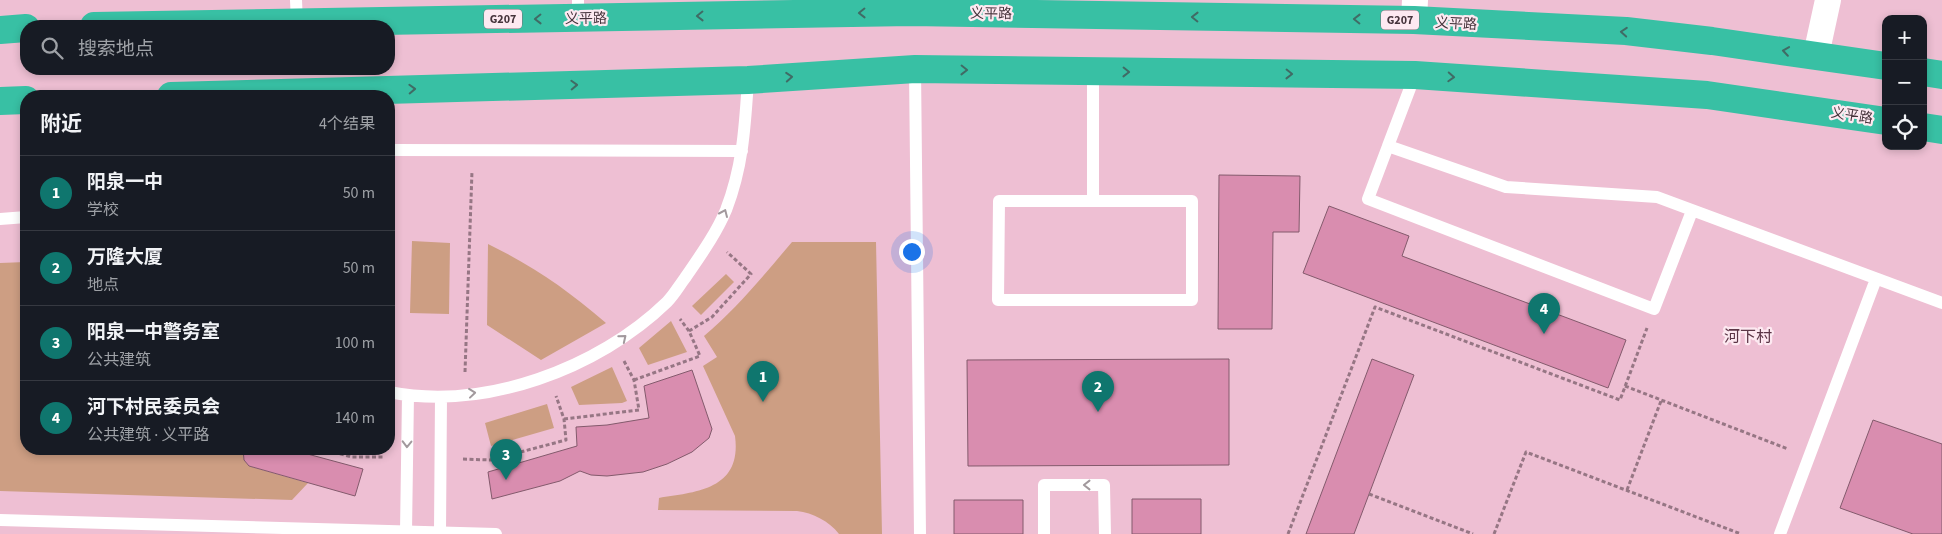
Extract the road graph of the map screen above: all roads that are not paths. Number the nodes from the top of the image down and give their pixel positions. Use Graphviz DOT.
graph roads {
  1 [pos="1828,0"];
  2 [pos="578,9"];
  3 [pos="1415,10"];
  4 [pos="296,12"];
  5 [pos="181,20"];
  6 [pos="20,28"];
  7 [pos="0,30"];
  8 [pos="1816,55"];
  9 [pos="1882,65"];
  10 [pos="915,69"];
  11 [pos="1093,71"];
  12 [pos="1927,73"];
  13 [pos="1415,75"];
  14 [pos="1942,75"];
  15 [pos="748,80"];
  16 [pos="387,90"];
  17 [pos="20,100"];
  18 [pos="0,101"];
  19 [pos="1882,120"];
  20 [pos="1927,128"];
  21 [pos="1942,130"];
  22 [pos="1388,146"];
  23 [pos="395,150"];
  24 [pos="742,151"];
  25 [pos="1093,201"];
  26 [pos="1692,211"];
  27 [pos="20,217"];
  28 [pos="0,219"];
  29 [pos="1876,279"];
  30 [pos="1942,303"];
  31 [pos="395,393"];
  32 [pos="408,395"];
  33 [pos="442,397"];
  34 [pos="0,520"];
  35 [pos="406,532"];
  36 [pos="440,532"];
  37 [pos="496,534"];
  38 [pos="920,534"];
  39 [pos="1044,534"];
  40 [pos="1104,534"];
  41 [pos="1780,534"];
  1 -- 8 [label="street"];
  3 -- 2 [label="highway, 义平路 / G207, one-way"];
  2 -- 4 [label="highway, 义平路 / G207, one-way"];
  8 -- 3 [label="highway, 义平路 / G207, one-way"];
  4 -- 5 [label="highway, 义平路 / G207"];
  6 -- 7 [label="highway"];
  8 -- 9 [label="highway, 义平路 / G207"];
  10 -- 11 [label="highway, 义平路, one-way"];
  15 -- 10 [label="highway, 义平路, one-way"];
  10 -- 38 [label="lane"];
  11 -- 13 [label="highway, 义平路, one-way"];
  11 -- 25 [label="lane"];
  12 -- 14 [label="highway"];
  13 -- 19 [label="highway, 义平路, one-way"];
  13 -- 22 [label="lane"];
  16 -- 15 [label="highway, 义平路, one-way"];
  15 -- 24 [label="lane"];
  17 -- 18 [label="highway"];
  20 -- 21 [label="highway"];
  22 -- 26 [label="lane"];
  22 -- 26 [label="lane"];
  23 -- 24 [label="lane"];
  33 -- 24 [label="lane, one-way"];
  25 -- 25 [label="lane"];
  26 -- 29 [label="lane"];
  27 -- 28 [label="lane"];
  29 -- 30 [label="lane"];
  29 -- 41 [label="lane"];
  31 -- 32 [label="lane"];
  32 -- 33 [label="lane"];
  32 -- 35 [label="lane, one-way"];
  33 -- 36 [label="lane"];
  34 -- 35 [label="lane"];
  35 -- 36 [label="lane"];
  36 -- 37 [label="lane"];
  40 -- 39 [label="lane, one-way"];
}
